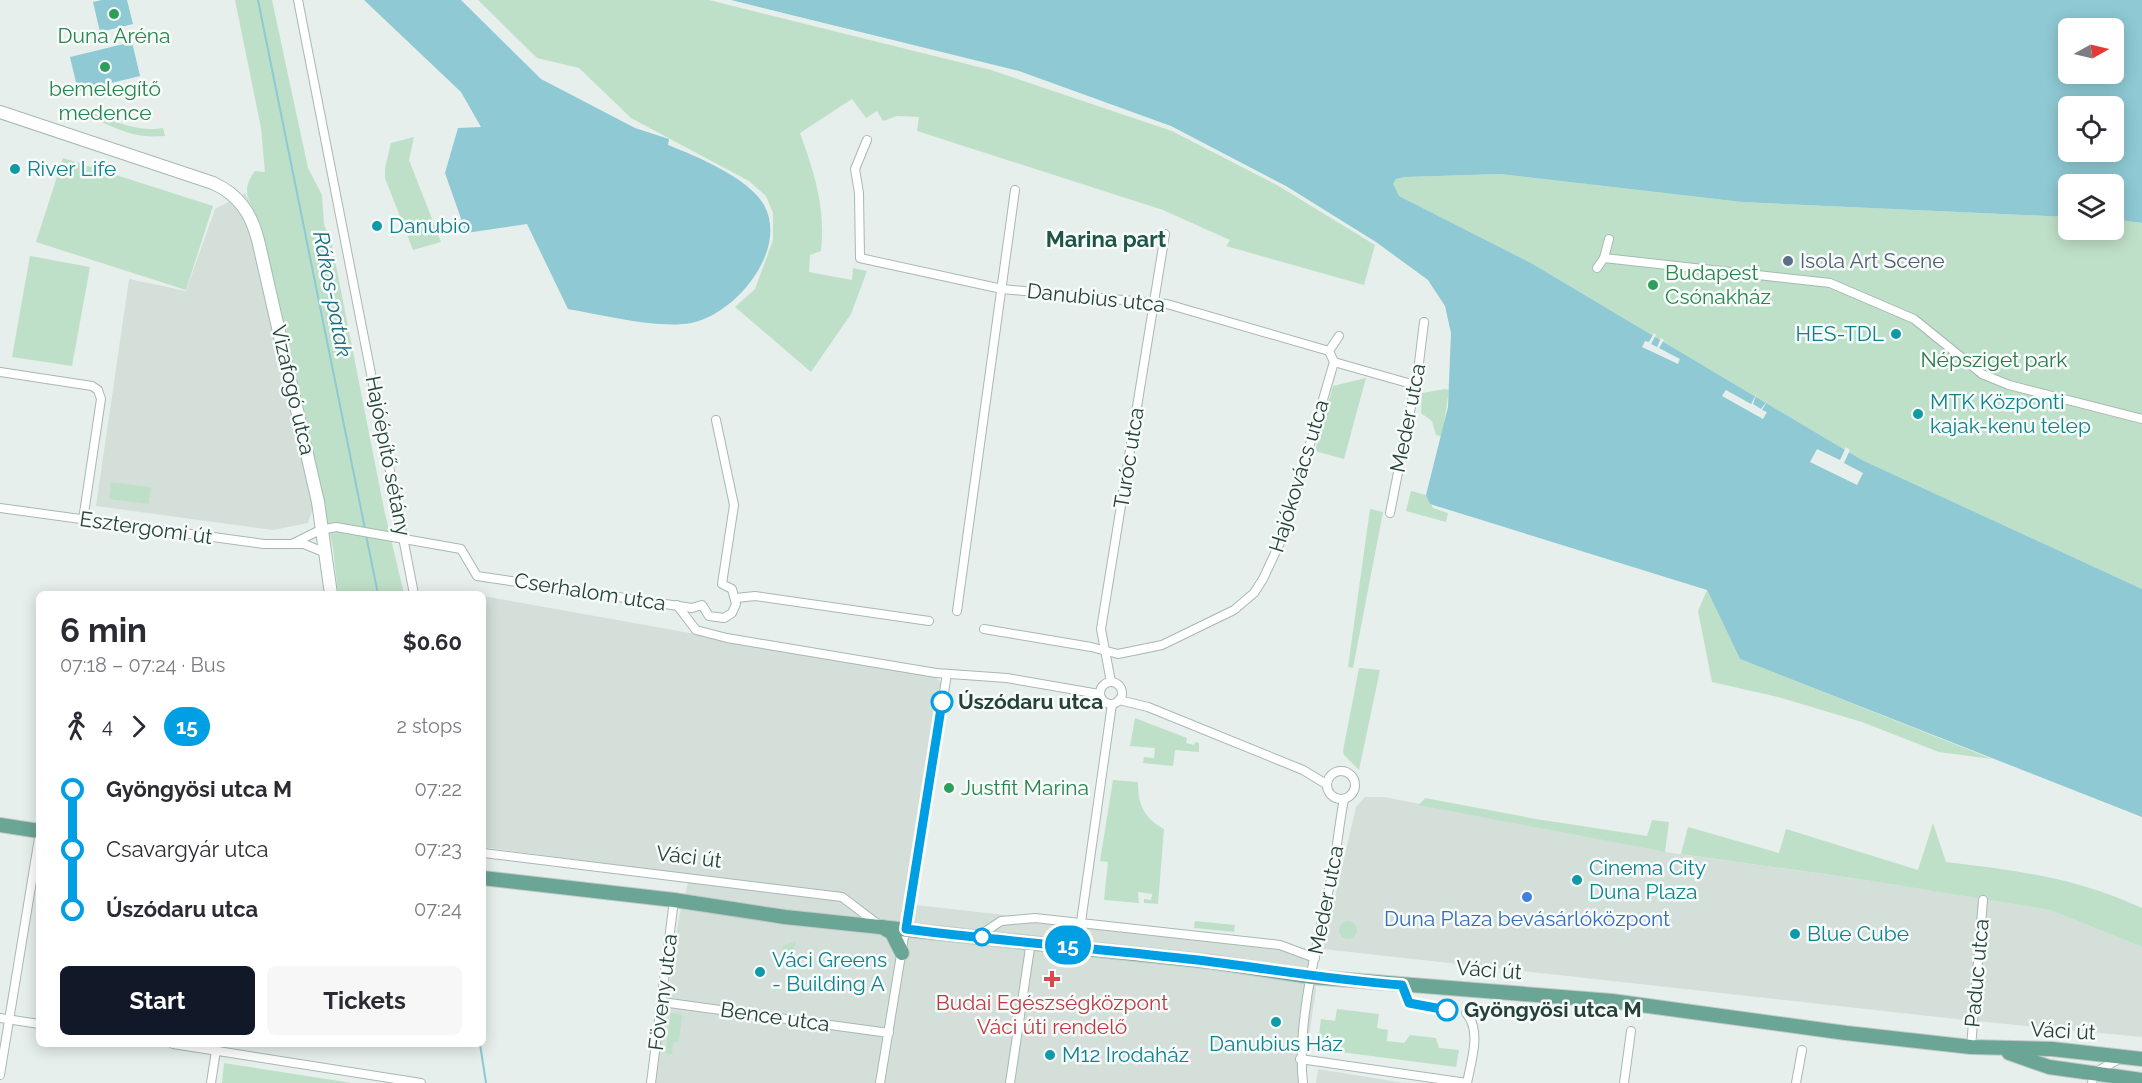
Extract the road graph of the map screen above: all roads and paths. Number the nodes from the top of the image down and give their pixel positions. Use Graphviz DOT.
graph roads {
  1 [pos="298,0"];
  2 [pos="0,112"];
  3 [pos="867,140"];
  4 [pos="1015,190"];
  5 [pos="1165,234"];
  6 [pos="1609,238"];
  7 [pos="1604,258"];
  8 [pos="1597,268"];
  9 [pos="1002,289"];
  10 [pos="1154,303"];
  11 [pos="1424,322"];
  12 [pos="1339,336"];
  13 [pos="1329,351"];
  14 [pos="1334,362"];
  15 [pos="0,372"];
  16 [pos="1415,385"];
  17 [pos="2142,418"];
  18 [pos="716,420"];
  19 [pos="0,508"];
  20 [pos="1390,513"];
  21 [pos="83,520"];
  22 [pos="323,529"];
  23 [pos="404,539"];
  24 [pos="292,544"];
  25 [pos="326,553"];
  26 [pos="331,591"];
  27 [pos="413,591"];
  28 [pos="736,598"];
  29 [pos="677,605"];
  30 [pos="957,612"];
  31 [pos="929,621"];
  32 [pos="984,628"];
  33 [pos="1103,650"];
  34 [pos="946,674"];
  35 [pos="1111,682"];
  36 [pos="1100,690"];
  37 [pos="1118,699"];
  38 [pos="1328,780"];
  39 [pos="1341,799"];
  40 [pos="0,825"];
  41 [pos="36,831"];
  42 [pos="486,853"];
  43 [pos="36,854"];
  44 [pos="486,878"];
  45 [pos="674,900"];
  46 [pos="1983,900"];
  47 [pos="1081,922"];
  48 [pos="882,927"];
  49 [pos="906,929"];
  50 [pos="977,937"];
  51 [pos="1031,941"];
  52 [pos="902,953"];
  53 [pos="1315,958"];
  54 [pos="1312,977"];
  55 [pos="662,1002"];
  56 [pos="1466,1013"];
  57 [pos="4,1019"];
  58 [pos="36,1024"];
  59 [pos="1631,1031"];
  60 [pos="889,1033"];
  61 [pos="217,1047"];
  62 [pos="1971,1047"];
  63 [pos="1998,1049"];
  64 [pos="1802,1050"];
  65 [pos="2125,1056"];
  66 [pos="1300,1059"];
  67 [pos="2142,1059"];
  68 [pos="0,1074"];
  69 [pos="2093,1078"];
  70 [pos="2142,1080"];
  71 [pos="211,1083"];
  72 [pos="421,1083"];
  73 [pos="651,1083"];
  74 [pos="880,1083"];
  75 [pos="1010,1083"];
  76 [pos="1303,1083"];
  77 [pos="1467,1083"];
  78 [pos="1624,1083"];
  79 [pos="1796,1083"];
  1 -- 23 [label="street, Hajóépítő sétány"];
  2 -- 22 [label="street, Vizafogó utca"];
  3 -- 9 [label="street, Danubius utca"];
  4 -- 9 [label="street"];
  5 -- 10 [label="street, Turóc utca"];
  6 -- 7 [label="street"];
  7 -- 8 [label="street"];
  7 -- 17 [label="street"];
  9 -- 10 [label="street, Danubius utca"];
  9 -- 30 [label="street"];
  10 -- 13 [label="street, Danubius utca"];
  10 -- 33 [label="street, Turóc utca"];
  11 -- 16 [label="street, Meder utca"];
  12 -- 13 [label="street"];
  13 -- 14 [label="street"];
  14 -- 16 [label="street"];
  14 -- 33 [label="street, Hajókovács utca"];
  15 -- 21 [label="street"];
  16 -- 20 [label="street, Meder utca"];
  18 -- 28 [label="street"];
  19 -- 21 [label="street, Esztergomi út"];
  21 -- 24 [label="street, Esztergomi út"];
  22 -- 23 [label="street"];
  22 -- 24 [label="street, Esztergomi út"];
  22 -- 25 [label="street, Vizafogó utca"];
  23 -- 27 [label="street, Hajóépítő sétány"];
  23 -- 29 [label="street, Cserhalom utca"];
  24 -- 25 [label="street, Esztergomi út"];
  25 -- 26 [label="street, Vizafogó utca"];
  28 -- 29 [label="street, Cserhalom utca"];
  28 -- 31 [label="street"];
  29 -- 34 [label="street"];
  32 -- 33 [label="street"];
  33 -- 35 [label="street, Turóc utca"];
  34 -- 36 [label="street"];
  34 -- 49 [label="street"];
  35 -- 36 [label="street"];
  35 -- 37 [label="street"];
  36 -- 37 [label="street"];
  37 -- 38 [label="street"];
  37 -- 47 [label="street"];
  38 -- 39 [label="street"];
  38 -- 39 [label="street"];
  39 -- 53 [label="street, Meder utca"];
  40 -- 41 [label="main road"];
  42 -- 48 [label="street, Váci út"];
  43 -- 57 [label="street"];
  44 -- 45 [label="main road, Váci út"];
  45 -- 48 [label="main road, Váci út"];
  45 -- 55 [label="street, Föveny utca"];
  46 -- 62 [label="street, Paduc utca"];
  47 -- 50 [label="street"];
  47 -- 53 [label="street"];
  48 -- 49 [label="main road, Váci út"];
  48 -- 52 [label="main road"];
  49 -- 50 [label="main road, Váci út"];
  49 -- 52 [label="street"];
  50 -- 51 [label="main road, Váci út"];
  51 -- 54 [label="main road, Váci út"];
  51 -- 75 [label="street"];
  52 -- 60 [label="street"];
  53 -- 54 [label="street, Meder utca"];
  54 -- 62 [label="main road, Váci út"];
  54 -- 66 [label="street, Meder utca"];
  55 -- 60 [label="street, Bence utca"];
  55 -- 73 [label="street, Föveny utca"];
  56 -- 77 [label="street"];
  57 -- 58 [label="street"];
  57 -- 68 [label="street"];
  59 -- 78 [label="street"];
  60 -- 74 [label="street"];
  61 -- 71 [label="street"];
  61 -- 72 [label="street"];
  62 -- 63 [label="main road, Váci út"];
  63 -- 65 [label="main road, Váci út"];
  63 -- 69 [label="main road, Váci út"];
  64 -- 79 [label="street"];
  65 -- 67 [label="main road, Váci út"];
  65 -- 69 [label="street, Váci út"];
  66 -- 76 [label="street, Meder utca"];
  66 -- 77 [label="street"];
  69 -- 70 [label="main road, Váci út"];
}
